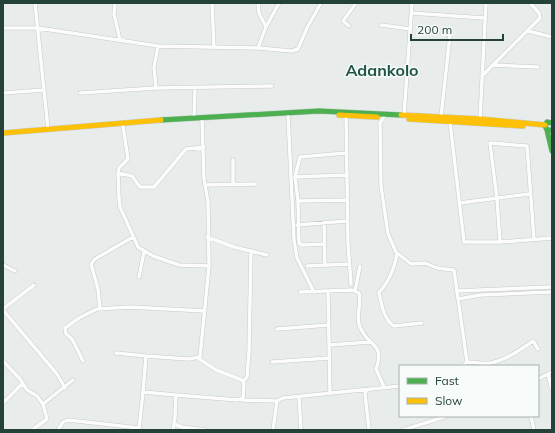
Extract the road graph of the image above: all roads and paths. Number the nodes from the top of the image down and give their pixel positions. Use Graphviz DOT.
graph roads {
  1 [pos="35,3"];
  2 [pos="115,3"];
  3 [pos="212,3"];
  4 [pos="258,3"];
  5 [pos="279,3"];
  6 [pos="321,3"];
  7 [pos="356,3"];
  8 [pos="412,3"];
  9 [pos="486,3"];
  10 [pos="530,3"];
  11 [pos="411,13"];
  12 [pos="484,18"];
  13 [pos="381,25"];
  14 [pos="349,26"];
  15 [pos="266,27"];
  16 [pos="3,28"];
  17 [pos="38,28"];
  18 [pos="410,29"];
  19 [pos="528,30"];
  20 [pos="450,35"];
  21 [pos="552,37"];
  22 [pos="120,40"];
  23 [pos="158,46"];
  24 [pos="214,48"];
  25 [pos="258,48"];
  26 [pos="492,66"];
  27 [pos="538,67"];
  28 [pos="482,76"];
  29 [pos="272,86"];
  30 [pos="156,88"];
  31 [pos="196,88"];
  32 [pos="44,90"];
  33 [pos="3,93"];
  34 [pos="80,94"];
  35 [pos="346,113"];
  36 [pos="288,115"];
  37 [pos="404,115"];
  38 [pos="194,117"];
  39 [pos="384,117"];
  40 [pos="441,117"];
  41 [pos="480,119"];
  42 [pos="202,120"];
  43 [pos="450,122"];
  44 [pos="552,123"];
  45 [pos="123,126"];
  46 [pos="48,129"];
  47 [pos="549,129"];
  48 [pos="3,134"];
  49 [pos="204,147"];
  50 [pos="552,152"];
  51 [pos="346,153"];
  52 [pos="233,160"];
  53 [pos="118,173"];
  54 [pos="347,175"];
  55 [pos="295,177"];
  56 [pos="233,184"];
  57 [pos="256,184"];
  58 [pos="205,186"];
  59 [pos="529,194"];
  60 [pos="497,199"];
  61 [pos="347,200"];
  62 [pos="298,201"];
  63 [pos="459,203"];
  64 [pos="347,221"];
  65 [pos="324,222"];
  66 [pos="297,225"];
  67 [pos="207,237"];
  68 [pos="134,238"];
  69 [pos="552,238"];
  70 [pos="534,239"];
  71 [pos="500,242"];
  72 [pos="325,244"];
  73 [pos="251,251"];
  74 [pos="144,252"];
  75 [pos="267,254"];
  76 [pos="397,254"];
  77 [pos="349,264"];
  78 [pos="3,265"];
  79 [pos="209,266"];
  80 [pos="307,266"];
  81 [pos="325,266"];
  82 [pos="360,266"];
  83 [pos="15,271"];
  84 [pos="139,277"];
  85 [pos="352,284"];
  86 [pos="34,285"];
  87 [pos="552,287"];
  88 [pos="355,291"];
  89 [pos="456,291"];
  90 [pos="300,292"];
  91 [pos="314,292"];
  92 [pos="328,292"];
  93 [pos="552,292"];
  94 [pos="458,299"];
  95 [pos="3,309"];
  96 [pos="100,309"];
  97 [pos="205,311"];
  98 [pos="422,323"];
  99 [pos="329,325"];
  100 [pos="277,329"];
  101 [pos="371,342"];
  102 [pos="329,346"];
  103 [pos="538,349"];
  104 [pos="116,353"];
  105 [pos="146,356"];
  106 [pos="198,358"];
  107 [pos="329,358"];
  108 [pos="3,361"];
  109 [pos="83,361"];
  110 [pos="272,362"];
  111 [pos="467,362"];
  112 [pos="464,365"];
  113 [pos="550,373"];
  114 [pos="539,378"];
  115 [pos="74,380"];
  116 [pos="243,382"];
  117 [pos="22,384"];
  118 [pos="399,386"];
  119 [pos="384,387"];
  120 [pos="65,388"];
  121 [pos="368,389"];
  122 [pos="552,390"];
  123 [pos="143,392"];
  124 [pos="330,393"];
  125 [pos="176,395"];
  126 [pos="299,397"];
  127 [pos="242,400"];
  128 [pos="277,401"];
  129 [pos="3,403"];
  130 [pos="43,404"];
  131 [pos="441,417"];
  132 [pos="531,417"];
  133 [pos="174,424"];
  134 [pos="139,429"];
  135 [pos="32,430"];
  136 [pos="58,430"];
  137 [pos="173,430"];
  138 [pos="206,430"];
  139 [pos="273,430"];
  140 [pos="301,430"];
  141 [pos="369,430"];
  142 [pos="403,430"];
  143 [pos="534,430"];
  1 -- 17 [label="street"];
  2 -- 22 [label="street"];
  3 -- 24 [label="street"];
  4 -- 15 [label="street"];
  5 -- 15 [label="street"];
  6 -- 25 [label="street"];
  7 -- 14 [label="street"];
  8 -- 11 [label="street"];
  9 -- 12 [label="street"];
  10 -- 19 [label="street"];
  11 -- 12 [label="street"];
  11 -- 18 [label="street"];
  12 -- 28 [label="street"];
  13 -- 18 [label="street"];
  15 -- 25 [label="street"];
  16 -- 17 [label="street"];
  17 -- 22 [label="street"];
  17 -- 32 [label="street"];
  18 -- 37 [label="street"];
  19 -- 21 [label="street"];
  19 -- 26 [label="street"];
  20 -- 40 [label="street"];
  22 -- 23 [label="street"];
  23 -- 24 [label="street"];
  23 -- 30 [label="street"];
  24 -- 25 [label="street"];
  26 -- 27 [label="street"];
  26 -- 28 [label="street"];
  28 -- 41 [label="street"];
  29 -- 31 [label="street"];
  30 -- 31 [label="street"];
  30 -- 34 [label="street"];
  31 -- 38 [label="street"];
  32 -- 33 [label="street"];
  32 -- 46 [label="street"];
  35 -- 36 [label="main road"];
  35 -- 37 [label="main road"];
  35 -- 38 [label="main road"];
  35 -- 39 [label="main road"];
  35 -- 51 [label="street"];
  36 -- 42 [label="main road"];
  36 -- 91 [label="street"];
  37 -- 40 [label="main road"];
  38 -- 46 [label="main road"];
  39 -- 43 [label="main road"];
  39 -- 76 [label="street"];
  40 -- 41 [label="main road"];
  41 -- 47 [label="main road"];
  42 -- 45 [label="main road"];
  42 -- 49 [label="street"];
  43 -- 47 [label="main road"];
  43 -- 63 [label="street"];
  44 -- 47 [label="main road"];
  45 -- 48 [label="main road"];
  45 -- 53 [label="street"];
  46 -- 48 [label="main road"];
  47 -- 50 [label="main road"];
  49 -- 53 [label="street"];
  49 -- 58 [label="street"];
  51 -- 54 [label="street"];
  51 -- 55 [label="street"];
  52 -- 56 [label="street"];
  53 -- 68 [label="street"];
  54 -- 55 [label="street"];
  54 -- 61 [label="street"];
  55 -- 62 [label="street"];
  56 -- 57 [label="street"];
  56 -- 58 [label="street"];
  58 -- 67 [label="street"];
  59 -- 60 [label="street"];
  59 -- 60 [label="street"];
  59 -- 70 [label="street"];
  60 -- 63 [label="street"];
  60 -- 71 [label="street"];
  61 -- 62 [label="street"];
  61 -- 64 [label="street"];
  62 -- 66 [label="street"];
  63 -- 71 [label="street"];
  64 -- 65 [label="street"];
  64 -- 77 [label="street"];
  65 -- 66 [label="street"];
  65 -- 72 [label="street"];
  66 -- 72 [label="street"];
  67 -- 73 [label="street"];
  67 -- 79 [label="street"];
  68 -- 74 [label="street"];
  68 -- 96 [label="street"];
  69 -- 70 [label="street"];
  70 -- 71 [label="street"];
  72 -- 81 [label="street"];
  73 -- 75 [label="street"];
  73 -- 116 [label="street"];
  74 -- 79 [label="street"];
  74 -- 84 [label="street"];
  76 -- 89 [label="street"];
  76 -- 98 [label="street"];
  77 -- 81 [label="street"];
  77 -- 85 [label="street"];
  78 -- 83 [label="street"];
  79 -- 97 [label="street"];
  80 -- 81 [label="street"];
  82 -- 88 [label="street"];
  86 -- 95 [label="street"];
  87 -- 89 [label="street"];
  88 -- 92 [label="street"];
  88 -- 101 [label="street"];
  89 -- 94 [label="street"];
  90 -- 91 [label="street"];
  91 -- 92 [label="street"];
  92 -- 99 [label="street"];
  93 -- 94 [label="street"];
  94 -- 111 [label="street"];
  95 -- 120 [label="street"];
  96 -- 97 [label="street"];
  96 -- 109 [label="street"];
  97 -- 106 [label="street"];
  99 -- 100 [label="street"];
  99 -- 102 [label="street"];
  101 -- 102 [label="street"];
  101 -- 119 [label="street"];
  102 -- 107 [label="street"];
  103 -- 111 [label="street"];
  104 -- 105 [label="street"];
  105 -- 106 [label="street"];
  105 -- 123 [label="street"];
  106 -- 116 [label="street"];
  107 -- 110 [label="street"];
  107 -- 124 [label="street"];
  108 -- 117 [label="street"];
  111 -- 112 [label="street"];
  113 -- 114 [label="street"];
  113 -- 122 [label="street"];
  115 -- 120 [label="street"];
  116 -- 127 [label="street"];
  117 -- 129 [label="street"];
  117 -- 130 [label="street"];
  118 -- 119 [label="street"];
  119 -- 121 [label="street"];
  120 -- 130 [label="street"];
  121 -- 124 [label="street"];
  121 -- 141 [label="street"];
  123 -- 125 [label="street"];
  123 -- 134 [label="street"];
  124 -- 126 [label="street"];
  125 -- 127 [label="street"];
  125 -- 133 [label="street"];
  126 -- 128 [label="street"];
  126 -- 140 [label="street"];
  127 -- 128 [label="street"];
  128 -- 139 [label="street"];
  130 -- 135 [label="street"];
  131 -- 142 [label="street"];
  132 -- 143 [label="street"];
  133 -- 137 [label="street"];
  133 -- 138 [label="street"];
  134 -- 136 [label="street"];
}
